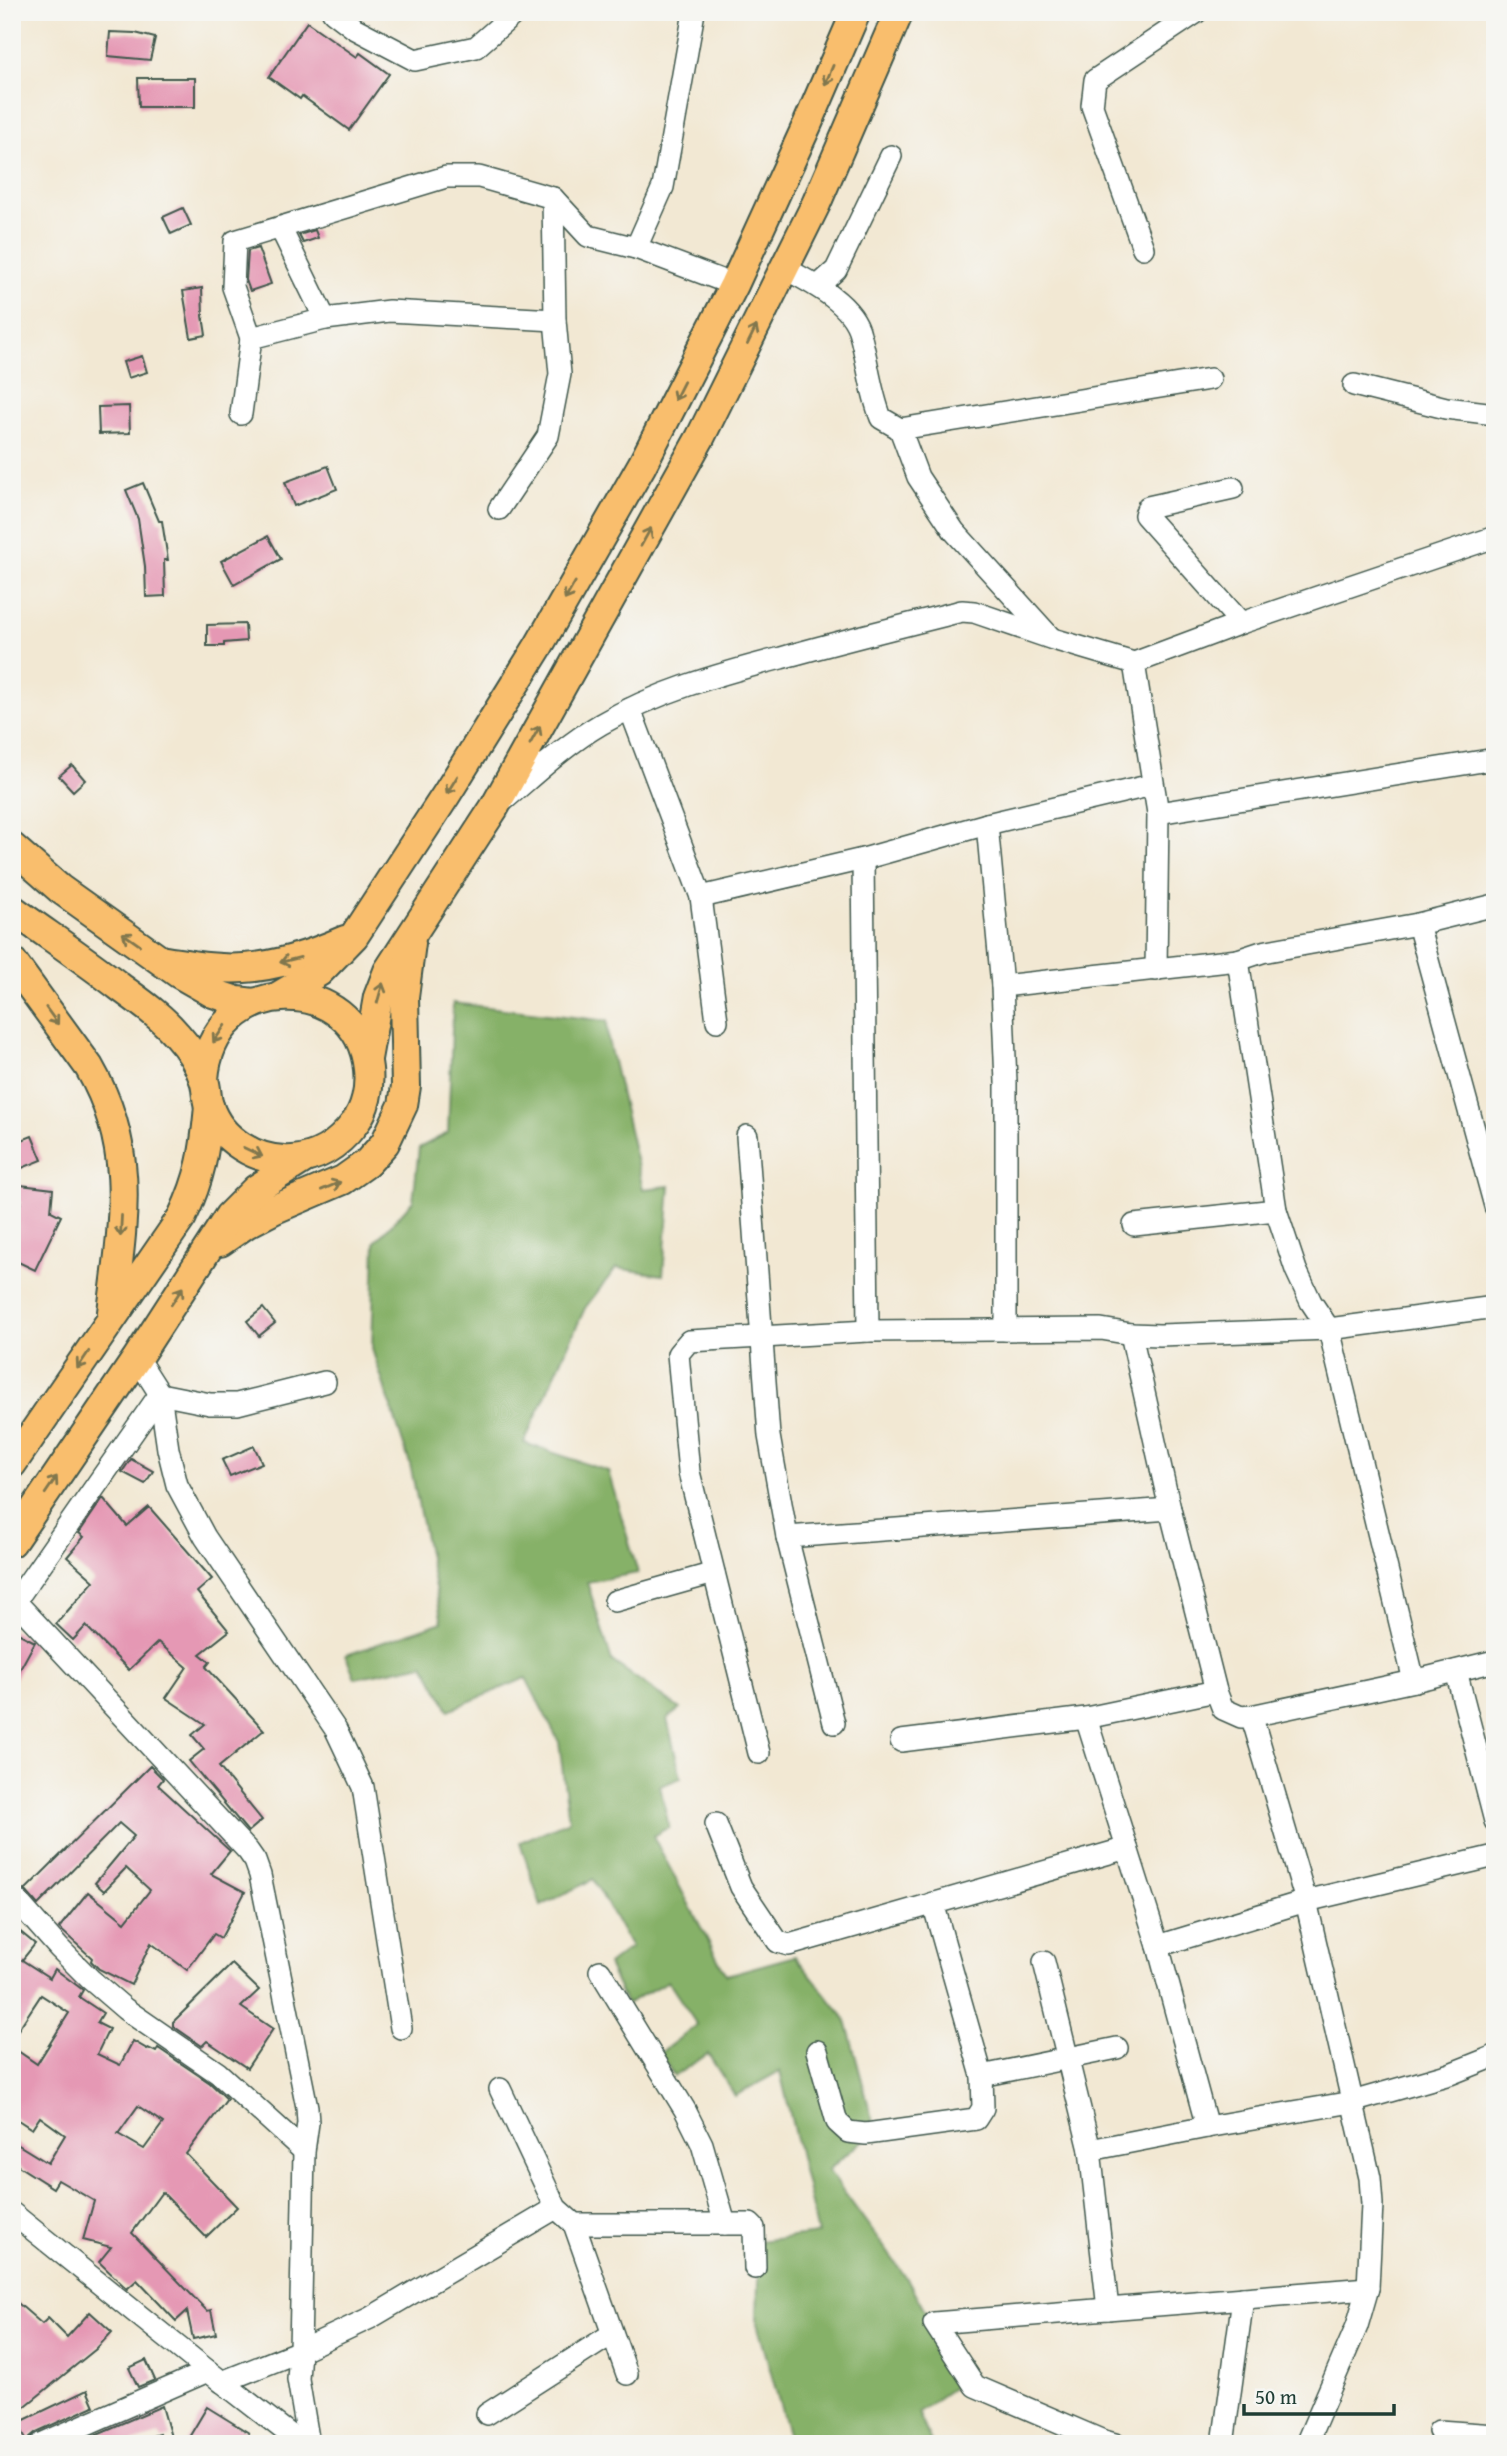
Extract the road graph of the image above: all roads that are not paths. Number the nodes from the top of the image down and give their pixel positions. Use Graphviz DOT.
graph roads {
  1 [pos="333,12"];
  2 [pos="516,12"];
  3 [pos="694,12"];
  4 [pos="856,12"];
  5 [pos="899,12"];
  6 [pos="1197,12"];
  7 [pos="891,156"];
  8 [pos="553,198"];
  9 [pos="280,227"];
  10 [pos="636,248"];
  11 [pos="1143,248"];
  12 [pos="784,268"];
  13 [pos="734,285"];
  14 [pos="818,286"];
  15 [pos="325,319"];
  16 [pos="555,320"];
  17 [pos="251,338"];
  18 [pos="1210,379"];
  19 [pos="1354,385"];
  20 [pos="241,414"];
  21 [pos="1495,414"];
  22 [pos="900,429"];
  23 [pos="1233,488"];
  24 [pos="499,509"];
  25 [pos="1495,537"];
  26 [pos="1241,624"];
  27 [pos="1053,639"];
  28 [pos="1134,663"];
  29 [pos="630,709"];
  30 [pos="1495,759"];
  31 [pos="1152,785"];
  32 [pos="494,808"];
  33 [pos="1158,813"];
  34 [pos="987,824"];
  35 [pos="12,847"];
  36 [pos="863,859"];
  37 [pos="701,897"];
  38 [pos="1495,905"];
  39 [pos="12,909"];
  40 [pos="1418,924"];
  41 [pos="354,936"];
  42 [pos="412,936"];
  43 [pos="161,960"];
  44 [pos="1238,960"];
  45 [pos="12,961"];
  46 [pos="1156,970"];
  47 [pos="1002,986"];
  48 [pos="266,1000"];
  49 [pos="717,1021"];
  50 [pos="367,1059"];
  51 [pos="206,1093"];
  52 [pos="747,1136"];
  53 [pos="306,1158"];
  54 [pos="1494,1198"];
  55 [pos="1276,1210"];
  56 [pos="1134,1225"];
  57 [pos="206,1252"];
  58 [pos="1495,1307"];
  59 [pos="112,1317"];
  60 [pos="1329,1329"];
  61 [pos="1006,1330"];
  62 [pos="868,1331"];
  63 [pos="1131,1334"];
  64 [pos="760,1335"];
  65 [pos="137,1357"];
  66 [pos="325,1382"];
  67 [pos="160,1394"];
  68 [pos="12,1464"];
  69 [pos="1170,1509"];
  70 [pos="787,1537"];
  71 [pos="12,1542"];
  72 [pos="714,1573"];
  73 [pos="615,1601"];
  74 [pos="14,1604"];
  75 [pos="1495,1661"];
  76 [pos="1456,1671"];
  77 [pos="1415,1681"];
  78 [pos="1216,1691"];
  79 [pos="1251,1716"];
  80 [pos="1086,1718"];
  81 [pos="834,1723"];
  82 [pos="901,1741"];
  83 [pos="760,1753"];
  84 [pos="1495,1821"];
  85 [pos="716,1824"];
  86 [pos="1127,1848"];
  87 [pos="1495,1856"];
  88 [pos="12,1895"];
  89 [pos="1306,1901"];
  90 [pos="933,1903"];
  91 [pos="1158,1946"];
  92 [pos="1044,1962"];
  93 [pos="600,1971"];
  94 [pos="401,2028"];
  95 [pos="1117,2048"];
  96 [pos="817,2051"];
  97 [pos="1495,2056"];
  98 [pos="1069,2058"];
  99 [pos="982,2076"];
  100 [pos="500,2089"];
  101 [pos="1352,2102"];
  102 [pos="1207,2127"];
  103 [pos="1090,2150"];
  104 [pos="304,2151"];
  105 [pos="556,2208"];
  106 [pos="12,2213"];
  107 [pos="574,2224"];
  108 [pos="725,2224"];
  109 [pos="755,2268"];
  110 [pos="1368,2288"];
  111 [pos="1243,2298"];
  112 [pos="1108,2309"];
  113 [pos="612,2334"];
  114 [pos="300,2351"];
  115 [pos="626,2374"];
  116 [pos="215,2377"];
  117 [pos="487,2414"];
  118 [pos="1439,2431"];
  119 [pos="1483,2438"];
  120 [pos="41,2444"];
  121 [pos="302,2444"];
  122 [pos="309,2444"];
  123 [pos="1115,2444"];
  124 [pos="1223,2444"];
  125 [pos="1306,2444"];
  1 -- 2 [label="street"];
  3 -- 10 [label="street"];
  4 -- 13 [label="main road, one-way"];
  5 -- 12 [label="main road"];
  6 -- 11 [label="street"];
  7 -- 14 [label="street"];
  8 -- 9 [label="street"];
  8 -- 10 [label="street"];
  8 -- 16 [label="street"];
  9 -- 15 [label="street"];
  9 -- 17 [label="street"];
  10 -- 13 [label="street"];
  12 -- 14 [label="street"];
  32 -- 12 [label="main road, one-way"];
  13 -- 41 [label="main road, one-way"];
  14 -- 22 [label="street"];
  15 -- 16 [label="street"];
  15 -- 17 [label="street"];
  16 -- 24 [label="street"];
  17 -- 20 [label="street"];
  18 -- 22 [label="street"];
  19 -- 21 [label="street"];
  22 -- 27 [label="street"];
  23 -- 26 [label="street"];
  25 -- 26 [label="street"];
  26 -- 28 [label="street"];
  27 -- 28 [label="street"];
  27 -- 29 [label="street"];
  28 -- 31 [label="street"];
  29 -- 32 [label="street"];
  29 -- 37 [label="street"];
  30 -- 33 [label="street"];
  31 -- 33 [label="street"];
  31 -- 34 [label="street"];
  32 -- 42 [label="main road"];
  33 -- 46 [label="street"];
  34 -- 36 [label="street"];
  34 -- 47 [label="street"];
  43 -- 35 [label="main road, one-way"];
  36 -- 37 [label="street"];
  36 -- 62 [label="street"];
  37 -- 49 [label="street"];
  38 -- 40 [label="street"];
  39 -- 51 [label="main road"];
  40 -- 44 [label="street"];
  40 -- 54 [label="street"];
  41 -- 43 [label="main road, one-way"];
  41 -- 48 [label="main road"];
  50 -- 42 [label="main road, one-way"];
  57 -- 42 [label="main road, one-way"];
  43 -- 48 [label="main road"];
  44 -- 46 [label="street"];
  44 -- 55 [label="street"];
  45 -- 59 [label="main road, one-way"];
  46 -- 47 [label="street"];
  47 -- 61 [label="street"];
  48 -- 50 [label="main road"];
  48 -- 51 [label="main road, one-way"];
  50 -- 53 [label="main road"];
  51 -- 53 [label="main road, one-way"];
  51 -- 59 [label="main road"];
  52 -- 64 [label="street"];
  53 -- 57 [label="main road"];
  55 -- 56 [label="street"];
  55 -- 60 [label="street"];
  65 -- 57 [label="main road, one-way"];
  58 -- 60 [label="street"];
  59 -- 68 [label="main road, one-way"];
  60 -- 63 [label="street"];
  60 -- 77 [label="street"];
  61 -- 62 [label="street"];
  61 -- 63 [label="street"];
  62 -- 64 [label="street"];
  63 -- 69 [label="street"];
  64 -- 70 [label="street"];
  64 -- 72 [label="street"];
  65 -- 67 [label="street"];
  71 -- 65 [label="main road, one-way"];
  66 -- 67 [label="street"];
  67 -- 74 [label="street"];
  67 -- 94 [label="street"];
  69 -- 70 [label="street"];
  69 -- 78 [label="street"];
  70 -- 81 [label="street"];
  72 -- 73 [label="street"];
  72 -- 83 [label="street"];
  74 -- 104 [label="street"];
  75 -- 76 [label="street"];
  76 -- 77 [label="street"];
  76 -- 84 [label="street"];
  77 -- 79 [label="street"];
  78 -- 79 [label="street"];
  78 -- 80 [label="street"];
  79 -- 89 [label="street"];
  80 -- 82 [label="street"];
  80 -- 86 [label="street"];
  85 -- 90 [label="street"];
  86 -- 90 [label="street"];
  86 -- 91 [label="street"];
  87 -- 89 [label="street"];
  88 -- 104 [label="street"];
  89 -- 91 [label="street"];
  89 -- 101 [label="street"];
  90 -- 99 [label="street"];
  91 -- 102 [label="street"];
  92 -- 98 [label="street"];
  93 -- 108 [label="street"];
  95 -- 98 [label="street"];
  96 -- 99 [label="street"];
  97 -- 101 [label="street"];
  98 -- 99 [label="street"];
  98 -- 103 [label="street"];
  100 -- 105 [label="street"];
  101 -- 102 [label="street"];
  101 -- 110 [label="street"];
  102 -- 103 [label="street"];
  103 -- 112 [label="street"];
  104 -- 114 [label="street"];
  105 -- 107 [label="street"];
  105 -- 114 [label="street"];
  106 -- 116 [label="street"];
  107 -- 108 [label="street"];
  107 -- 113 [label="street"];
  108 -- 109 [label="street"];
  110 -- 111 [label="street"];
  110 -- 125 [label="street"];
  111 -- 112 [label="street"];
  111 -- 124 [label="street"];
  112 -- 123 [label="street"];
  113 -- 115 [label="street"];
  113 -- 117 [label="street"];
  114 -- 116 [label="street"];
  114 -- 122 [label="street"];
  116 -- 120 [label="street"];
  116 -- 121 [label="street"];
  118 -- 119 [label="street"];
}
